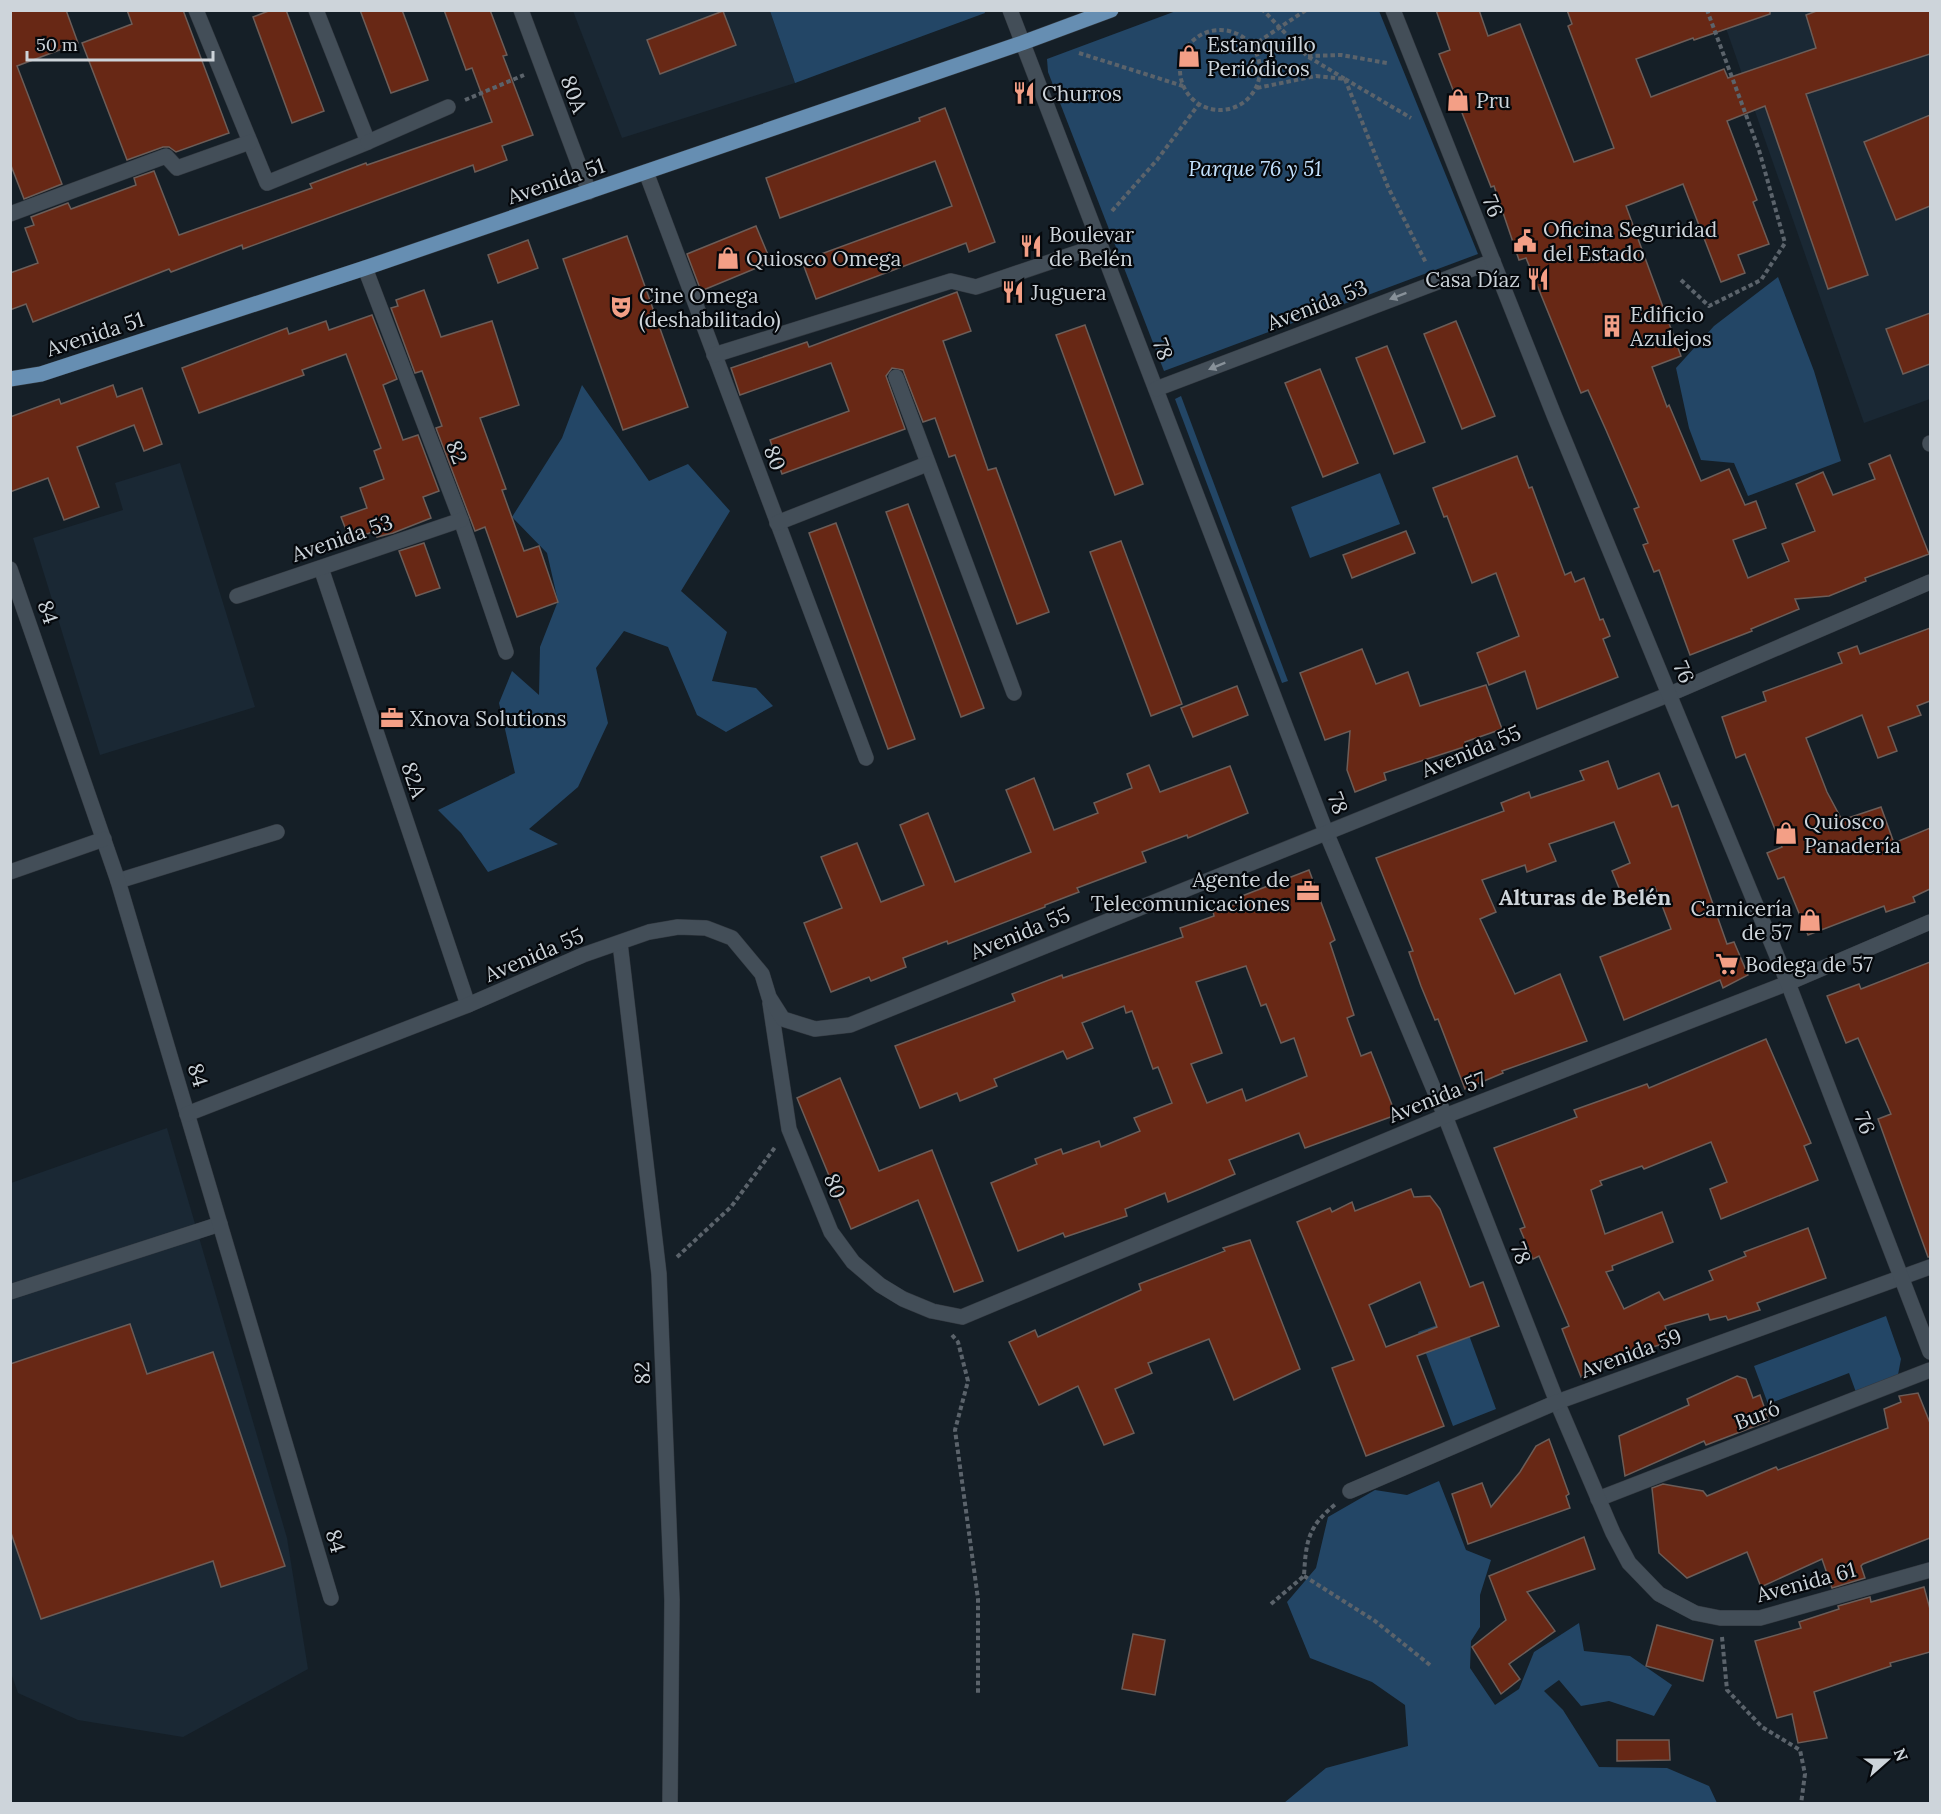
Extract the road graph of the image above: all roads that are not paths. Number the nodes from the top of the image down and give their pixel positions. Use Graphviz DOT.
graph roads {
  1 [pos="196,10"];
  2 [pos="316,10"];
  3 [pos="521,10"];
  4 [pos="1010,10"];
  5 [pos="1111,10"];
  6 [pos="1393,10"];
  7 [pos="1022,43"];
  8 [pos="448,107"];
  9 [pos="250,141"];
  10 [pos="368,142"];
  11 [pos="646,172"];
  12 [pos="589,192"];
  13 [pos="10,214"];
  14 [pos="1100,245"];
  15 [pos="1493,261"];
  16 [pos="365,268"];
  17 [pos="714,355"];
  18 [pos="896,376"];
  19 [pos="10,380"];
  20 [pos="1156,389"];
  21 [pos="927,464"];
  22 [pos="461,520"];
  23 [pos="777,523"];
  24 [pos="321,568"];
  25 [pos="10,569"];
  26 [pos="1930,582"];
  27 [pos="237,596"];
  28 [pos="506,652"];
  29 [pos="1014,693"];
  30 [pos="1670,694"];
  31 [pos="866,758"];
  32 [pos="277,832"];
  33 [pos="1326,832"];
  34 [pos="104,839"];
  35 [pos="10,872"];
  36 [pos="118,881"];
  37 [pos="1930,922"];
  38 [pos="620,943"];
  39 [pos="1788,983"];
  40 [pos="769,998"];
  41 [pos="468,1005"];
  42 [pos="187,1114"];
  43 [pos="1445,1116"];
  44 [pos="220,1224"];
  45 [pos="1930,1267"];
  46 [pos="1902,1277"];
  47 [pos="10,1292"];
  48 [pos="962,1317"];
  49 [pos="1930,1352"];
  50 [pos="1930,1370"];
  51 [pos="1557,1402"];
  52 [pos="1350,1491"];
  53 [pos="1598,1499"];
  54 [pos="1930,1570"];
  55 [pos="1659,1594"];
  56 [pos="331,1598"];
  57 [pos="670,1803"];
  1 -- 9 [label="street"];
  2 -- 10 [label="street"];
  3 -- 12 [label="street, 80A"];
  4 -- 7 [label="street, 78"];
  5 -- 7 [label="main road, Avenida 51"];
  6 -- 15 [label="street, 76"];
  7 -- 11 [label="main road, Avenida 51"];
  7 -- 14 [label="street, 78"];
  8 -- 10 [label="street"];
  9 -- 10 [label="street"];
  9 -- 13 [label="street"];
  11 -- 12 [label="main road, Avenida 51"];
  11 -- 17 [label="street, 80"];
  12 -- 16 [label="main road, Avenida 51"];
  14 -- 17 [label="street"];
  14 -- 20 [label="street, 78"];
  15 -- 20 [label="street, Avenida 53, one-way"];
  15 -- 30 [label="street, 76"];
  16 -- 19 [label="main road, Avenida 51"];
  16 -- 22 [label="street, 82"];
  17 -- 23 [label="street, 80"];
  18 -- 21 [label="street"];
  20 -- 33 [label="street, 78"];
  21 -- 23 [label="street"];
  21 -- 29 [label="street"];
  22 -- 24 [label="street, Avenida 53"];
  22 -- 28 [label="street, 82"];
  23 -- 31 [label="street, 80"];
  24 -- 27 [label="street, Avenida 53"];
  24 -- 41 [label="street, 82A"];
  25 -- 34 [label="street, 84"];
  26 -- 30 [label="street, Avenida 55"];
  30 -- 33 [label="street, Avenida 55"];
  30 -- 39 [label="street, 76"];
  32 -- 36 [label="street"];
  33 -- 40 [label="street, Avenida 55"];
  33 -- 43 [label="street, 78"];
  34 -- 35 [label="street"];
  34 -- 36 [label="street, 84"];
  36 -- 42 [label="street, 84"];
  37 -- 39 [label="street, Avenida 57"];
  38 -- 40 [label="street, Avenida 55"];
  38 -- 41 [label="street, Avenida 55"];
  38 -- 57 [label="street, 82"];
  39 -- 43 [label="street, Avenida 57"];
  39 -- 46 [label="street, 76"];
  40 -- 48 [label="street, 80"];
  41 -- 42 [label="street, Avenida 55"];
  42 -- 44 [label="street, 84"];
  43 -- 48 [label="street, Avenida 57"];
  43 -- 51 [label="street, 78"];
  44 -- 47 [label="street"];
  44 -- 56 [label="street, 84"];
  45 -- 46 [label="street, Avenida 59"];
  46 -- 49 [label="street, 76"];
  46 -- 51 [label="street, Avenida 59"];
  50 -- 53 [label="street, Buró"];
  51 -- 52 [label="street, Avenida 59"];
  51 -- 53 [label="street, 78"];
  53 -- 55 [label="street, 78"];
  54 -- 55 [label="street, Avenida 61"];
}
